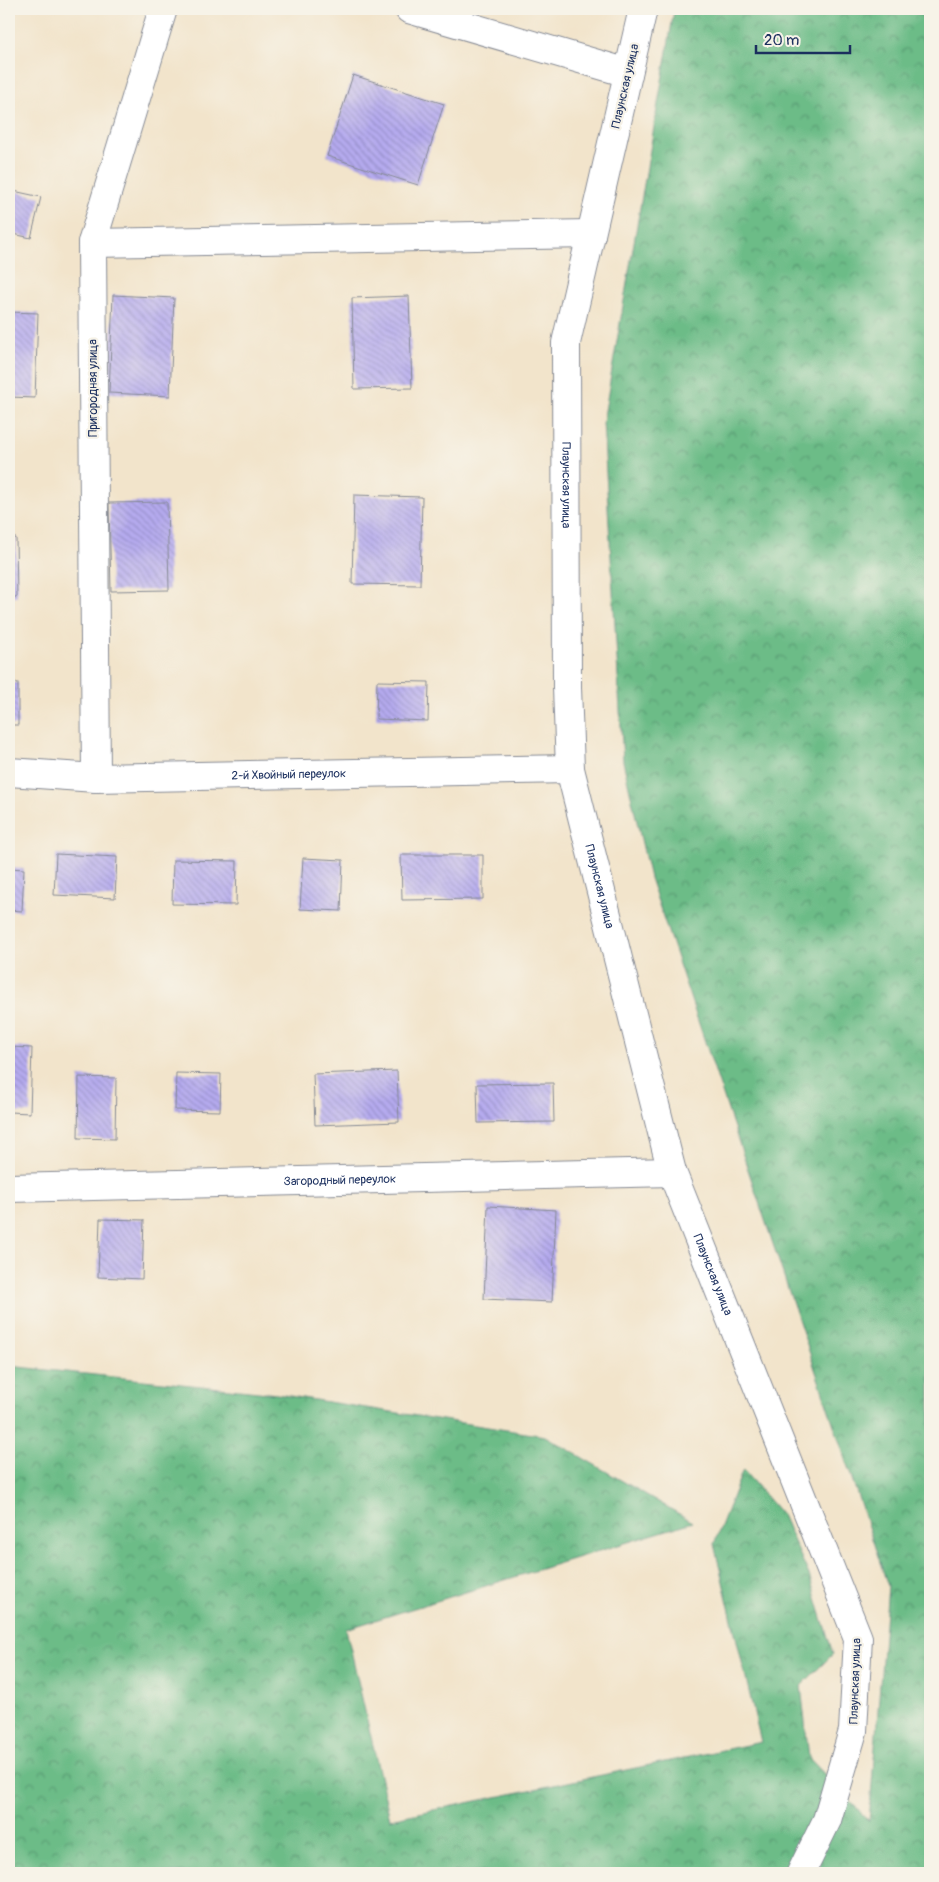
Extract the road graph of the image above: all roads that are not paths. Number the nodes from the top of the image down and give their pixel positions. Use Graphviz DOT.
graph roads {
  1 [pos="163,9"];
  2 [pos="409,9"];
  3 [pos="643,9"];
  4 [pos="628,73"];
  5 [pos="591,234"];
  6 [pos="92,243"];
  7 [pos="570,770"];
  8 [pos="9,772"];
  9 [pos="96,778"];
  10 [pos="672,1172"];
  11 [pos="9,1188"];
  12 [pos="802,1873"];
  1 -- 6 [label="street, Пригородная улица"];
  2 -- 4 [label="street"];
  3 -- 4 [label="street, Плаунская улица"];
  4 -- 5 [label="street, Плаунская улица"];
  5 -- 6 [label="street"];
  5 -- 7 [label="street, Плаунская улица"];
  6 -- 9 [label="street, Пригородная улица"];
  7 -- 9 [label="street, 2-й Хвойный переулок"];
  7 -- 10 [label="street, Плаунская улица"];
  8 -- 9 [label="street, 2-й Хвойный переулок"];
  10 -- 11 [label="street, Загородный переулок"];
  10 -- 12 [label="street, Плаунская улица"];
}
